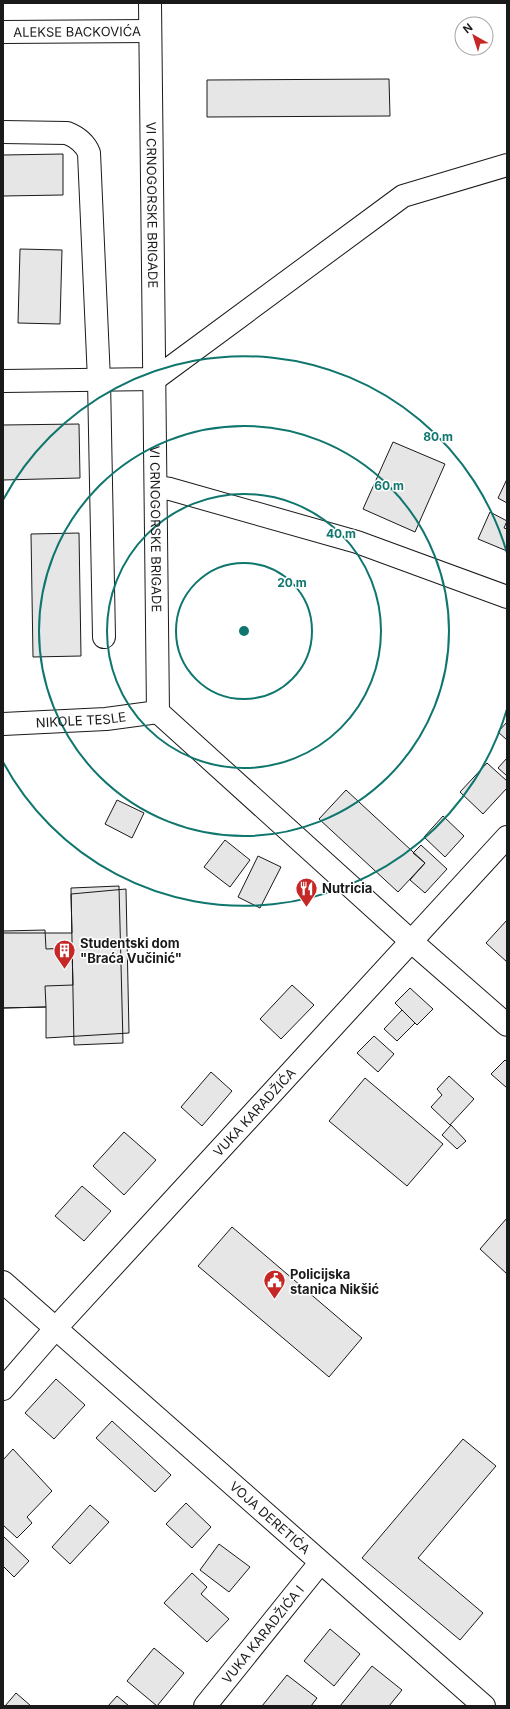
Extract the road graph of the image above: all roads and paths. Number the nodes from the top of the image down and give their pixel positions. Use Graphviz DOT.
graph roads {
  1 [pos="150,3"];
  2 [pos="150,31"];
  3 [pos="3,32"];
  4 [pos="3,132"];
  5 [pos="507,165"];
  6 [pos="155,379"];
  7 [pos="99,380"];
  8 [pos="3,381"];
  9 [pos="156,487"];
  10 [pos="507,597"];
  11 [pos="104,637"];
  12 [pos="158,712"];
  13 [pos="3,724"];
  14 [pos="507,837"];
  15 [pos="412,942"];
  16 [pos="507,1026"];
  17 [pos="3,1282"];
  18 [pos="55,1329"];
  19 [pos="3,1389"];
  20 [pos="320,1563"];
  21 [pos="205,1706"];
  22 [pos="484,1706"];
  1 -- 2 [label="street, VI CRNOGORSKE BRIGADE"];
  2 -- 3 [label="street, ALEKSE BACKOVIĆA"];
  2 -- 6 [label="street, VI CRNOGORSKE BRIGADE"];
  4 -- 7 [label="street"];
  5 -- 6 [label="street"];
  6 -- 7 [label="street"];
  6 -- 9 [label="street, VI CRNOGORSKE BRIGADE"];
  7 -- 8 [label="street"];
  7 -- 11 [label="street"];
  9 -- 10 [label="street"];
  9 -- 12 [label="street, VI CRNOGORSKE BRIGADE"];
  12 -- 13 [label="street, NIKOLE TESLE"];
  12 -- 15 [label="street"];
  14 -- 15 [label="street, VUKA KARADŽIĆA"];
  15 -- 16 [label="street"];
  15 -- 18 [label="street, VUKA KARADŽIĆA"];
  17 -- 18 [label="street, VOJA DERETIĆA"];
  18 -- 19 [label="street, VUKA KARADŽIĆA"];
  18 -- 20 [label="street, VOJA DERETIĆA"];
  20 -- 21 [label="street, VUKA KARADŽIĆA I"];
  20 -- 22 [label="street, VOJA DERETIĆA"];
}
